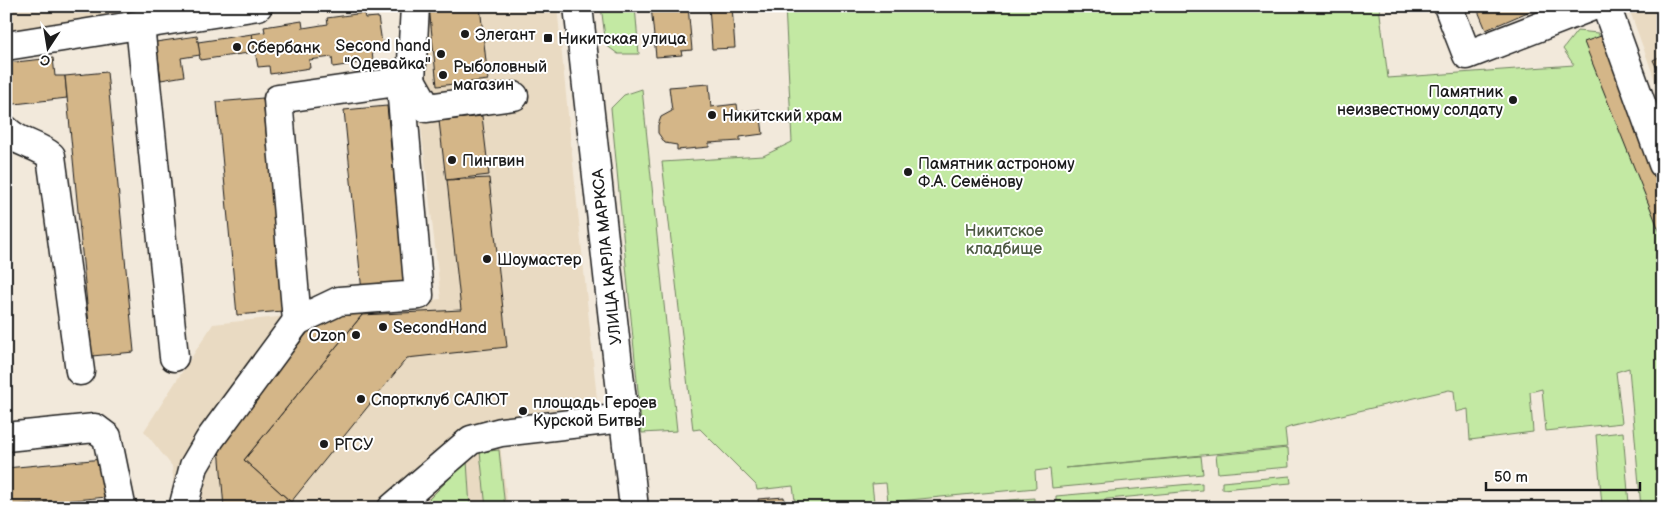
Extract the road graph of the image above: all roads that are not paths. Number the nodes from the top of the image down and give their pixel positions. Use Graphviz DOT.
graph roads {
  1 [pos="258,6"];
  2 [pos="415,6"];
  3 [pos="578,6"];
  4 [pos="1448,6"];
  5 [pos="1593,6"];
  6 [pos="1606,6"];
  7 [pos="140,25"];
  8 [pos="6,46"];
  9 [pos="411,80"];
  10 [pos="514,96"];
  11 [pos="6,130"];
  12 [pos="1663,164"];
  13 [pos="297,321"];
  14 [pos="174,357"];
  15 [pos="80,371"];
  16 [pos="624,418"];
  17 [pos="6,437"];
  18 [pos="123,508"];
  19 [pos="183,508"];
  20 [pos="392,508"];
  21 [pos="634,508"];
  1 -- 7 [label="main road"];
  2 -- 9 [label="main road"];
  3 -- 16 [label="main road, УЛИЦА КАРЛА МАРКСА"];
  4 -- 5 [label="main road"];
  6 -- 12 [label="main road"];
  7 -- 8 [label="main road"];
  7 -- 14 [label="main road"];
  9 -- 10 [label="main road"];
  9 -- 13 [label="main road"];
  9 -- 13 [label="main road"];
  11 -- 15 [label="main road"];
  13 -- 19 [label="main road"];
  16 -- 20 [label="main road"];
  16 -- 21 [label="main road, УЛИЦА КАРЛА МАРКСА"];
  17 -- 18 [label="main road"];
}
